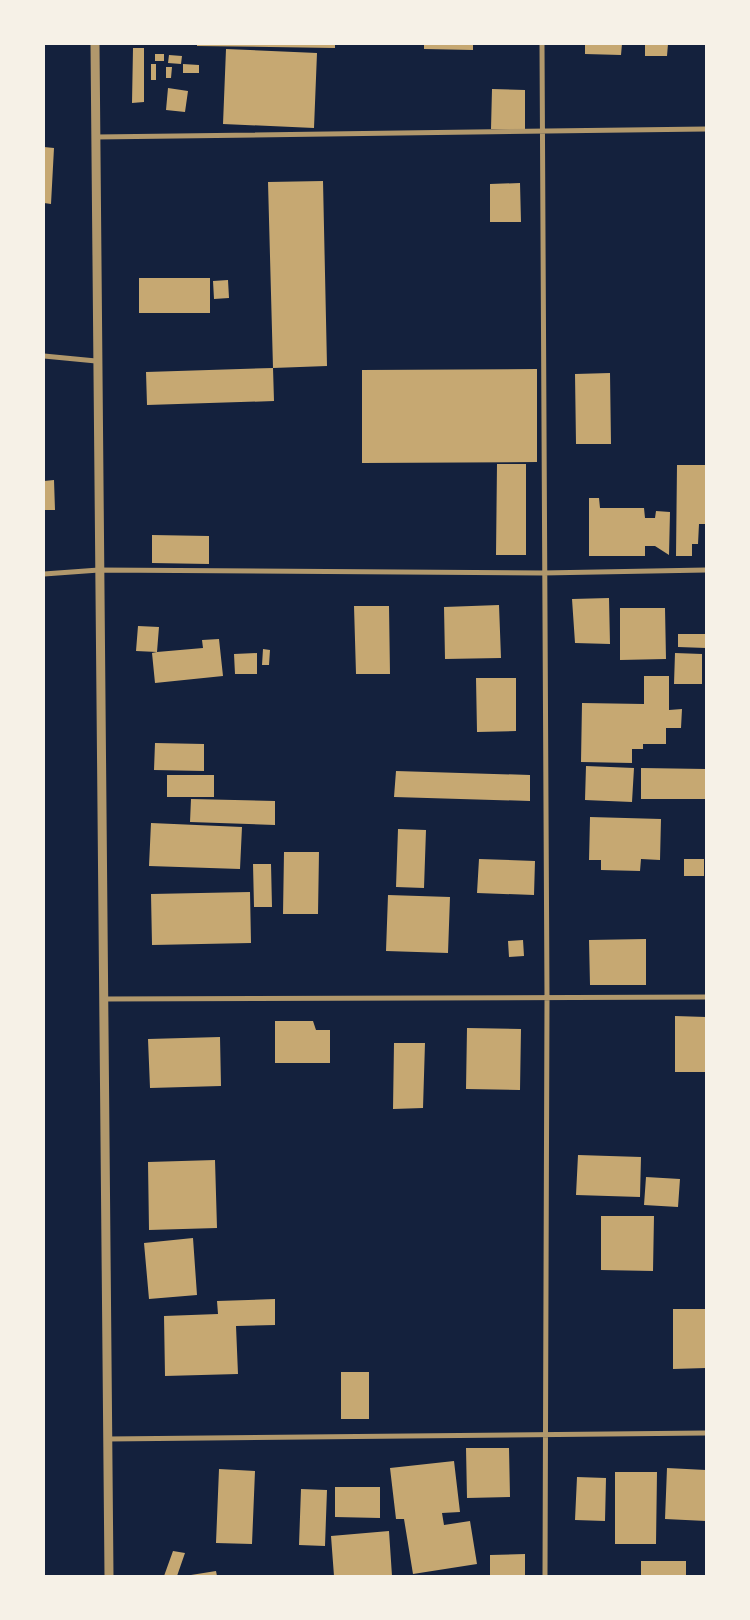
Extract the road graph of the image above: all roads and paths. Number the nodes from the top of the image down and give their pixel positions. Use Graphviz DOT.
graph roads {
  1 [pos="95,44"];
  2 [pos="542,44"];
  3 [pos="706,129"];
  4 [pos="544,131"];
  5 [pos="96,138"];
  6 [pos="44,356"];
  7 [pos="96,361"];
  8 [pos="99,570"];
  9 [pos="706,570"];
  10 [pos="543,573"];
  11 [pos="44,574"];
  12 [pos="547,998"];
  13 [pos="706,998"];
  14 [pos="104,999"];
  15 [pos="706,1433"];
  16 [pos="544,1434"];
  17 [pos="108,1439"];
  18 [pos="109,1576"];
  19 [pos="545,1576"];
  1 -- 5 [label="street"];
  2 -- 4 [label="street"];
  3 -- 4 [label="street"];
  4 -- 5 [label="street"];
  4 -- 10 [label="street"];
  5 -- 7 [label="street"];
  6 -- 7 [label="street"];
  7 -- 8 [label="street"];
  8 -- 10 [label="street"];
  8 -- 11 [label="street"];
  8 -- 14 [label="street"];
  9 -- 10 [label="street"];
  10 -- 12 [label="street"];
  12 -- 13 [label="street"];
  12 -- 14 [label="street"];
  12 -- 16 [label="street"];
  14 -- 17 [label="street"];
  15 -- 16 [label="street"];
  16 -- 17 [label="street"];
  16 -- 19 [label="street"];
  17 -- 18 [label="street"];
}
